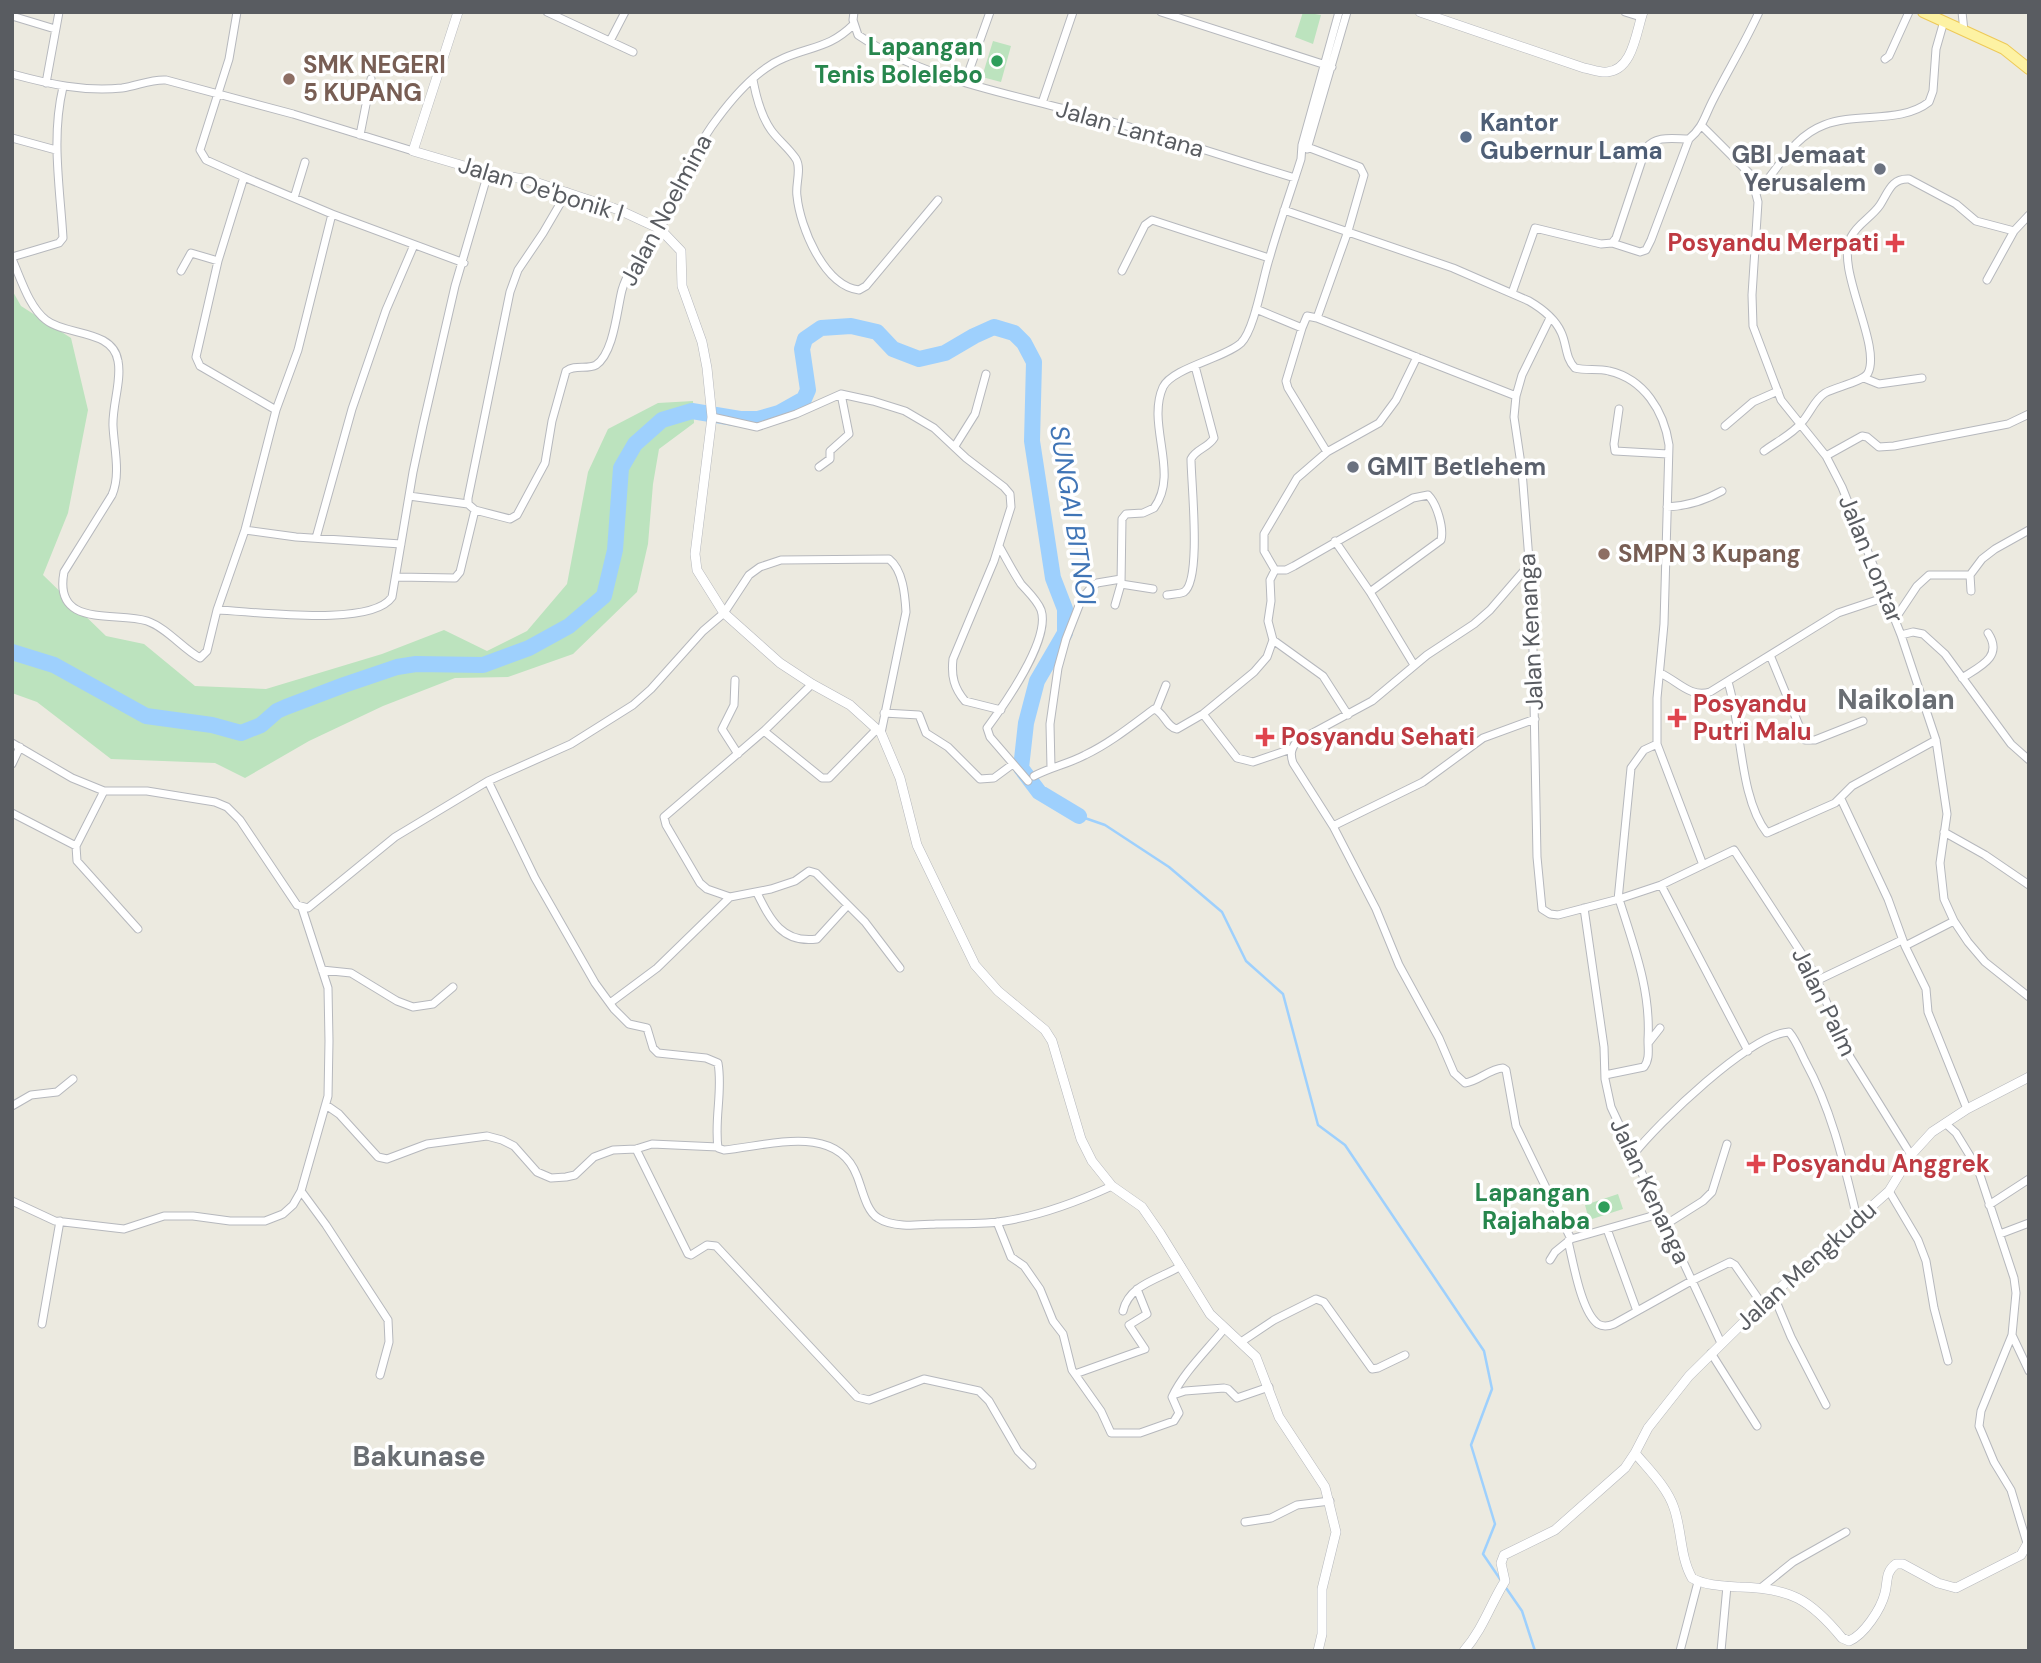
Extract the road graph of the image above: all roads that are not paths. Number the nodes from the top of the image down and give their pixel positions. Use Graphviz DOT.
graph roads {
  1 [pos="59,12"];
  2 [pos="237,12"];
  3 [pos="458,12"];
  4 [pos="547,12"];
  5 [pos="625,12"];
  6 [pos="855,12"];
  7 [pos="990,12"];
  8 [pos="1073,12"];
  9 [pos="1161,12"];
  10 [pos="1339,12"];
  11 [pos="1347,12"];
  12 [pos="1420,12"];
  13 [pos="1625,12"];
  14 [pos="1759,12"];
  15 [pos="1909,12"];
  16 [pos="1923,12"];
  17 [pos="1962,12"];
  18 [pos="1642,15"];
  19 [pos="12,16"];
  20 [pos="1944,22"];
  21 [pos="854,24"];
  22 [pos="55,29"];
  23 [pos="1964,31"];
  24 [pos="610,41"];
  25 [pos="633,52"];
  26 [pos="1885,59"];
  27 [pos="1329,66"];
  28 [pos="2029,69"];
  29 [pos="12,74"];
  30 [pos="371,79"];
  31 [pos="753,80"];
  32 [pos="965,82"];
  33 [pos="46,83"];
  34 [pos="63,87"];
  35 [pos="219,96"];
  36 [pos="1042,103"];
  37 [pos="1702,126"];
  38 [pos="360,135"];
  39 [pos="12,138"];
  40 [pos="1689,139"];
  41 [pos="1305,146"];
  42 [pos="55,150"];
  43 [pos="413,151"];
  44 [pos="305,162"];
  45 [pos="488,173"];
  46 [pos="244,177"];
  47 [pos="1295,178"];
  48 [pos="567,192"];
  49 [pos="1757,192"];
  50 [pos="294,198"];
  51 [pos="938,200"];
  52 [pos="1284,210"];
  53 [pos="332,214"];
  54 [pos="2029,215"];
  55 [pos="660,229"];
  56 [pos="1348,231"];
  57 [pos="2014,231"];
  58 [pos="1612,243"];
  59 [pos="414,245"];
  60 [pos="12,258"];
  61 [pos="1269,258"];
  62 [pos="218,261"];
  63 [pos="464,263"];
  64 [pos="181,271"];
  65 [pos="1122,271"];
  66 [pos="1987,281"];
  67 [pos="1512,293"];
  68 [pos="1256,309"];
  69 [pos="1317,318"];
  70 [pos="1550,318"];
  71 [pos="1301,328"];
  72 [pos="1417,357"];
  73 [pos="1195,366"];
  74 [pos="986,374"];
  75 [pos="1864,378"];
  76 [pos="1922,378"];
  77 [pos="1777,391"];
  78 [pos="841,394"];
  79 [pos="1516,396"];
  80 [pos="276,410"];
  81 [pos="1619,410"];
  82 [pos="2029,414"];
  83 [pos="712,417"];
  84 [pos="1801,424"];
  85 [pos="1725,426"];
  86 [pos="955,446"];
  87 [pos="1764,451"];
  88 [pos="1327,452"];
  89 [pos="1668,454"];
  90 [pos="1826,456"];
  91 [pos="819,467"];
  92 [pos="1722,491"];
  93 [pos="409,496"];
  94 [pos="1667,506"];
  95 [pos="472,507"];
  96 [pos="245,530"];
  97 [pos="2029,530"];
  98 [pos="316,538"];
  99 [pos="1335,541"];
  100 [pos="401,544"];
  101 [pos="999,545"];
  102 [pos="1528,566"];
  103 [pos="1275,570"];
  104 [pos="1970,575"];
  105 [pos="397,577"];
  106 [pos="1121,581"];
  107 [pos="1153,589"];
  108 [pos="1971,591"];
  109 [pos="1370,592"];
  110 [pos="1167,595"];
  111 [pos="1886,597"];
  112 [pos="1115,605"];
  113 [pos="217,610"];
  114 [pos="724,613"];
  115 [pos="1895,619"];
  116 [pos="1988,634"];
  117 [pos="1901,635"];
  118 [pos="1273,640"];
  119 [pos="1770,655"];
  120 [pos="1414,665"];
  121 [pos="1660,673"];
  122 [pos="1962,678"];
  123 [pos="735,680"];
  124 [pos="1728,682"];
  125 [pos="812,684"];
  126 [pos="1167,685"];
  127 [pos="1156,709"];
  128 [pos="1000,710"];
  129 [pos="884,713"];
  130 [pos="1203,714"];
  131 [pos="1348,715"];
  132 [pos="1535,719"];
  133 [pos="1863,721"];
  134 [pos="879,731"];
  135 [pos="764,732"];
  136 [pos="1936,740"];
  137 [pos="1657,744"];
  138 [pos="16,745"];
  139 [pos="1291,749"];
  140 [pos="738,754"];
  141 [pos="2029,760"];
  142 [pos="12,764"];
  143 [pos="1013,764"];
  144 [pos="1051,766"];
  145 [pos="488,781"];
  146 [pos="104,791"];
  147 [pos="1840,799"];
  148 [pos="12,813"];
  149 [pos="1333,827"];
  150 [pos="1944,832"];
  151 [pos="76,846"];
  152 [pos="1734,850"];
  153 [pos="1703,865"];
  154 [pos="1661,885"];
  155 [pos="2029,885"];
  156 [pos="757,893"];
  157 [pos="730,897"];
  158 [pos="1619,899"];
  159 [pos="848,905"];
  160 [pos="302,908"];
  161 [pos="1584,908"];
  162 [pos="1954,922"];
  163 [pos="138,929"];
  164 [pos="1903,943"];
  165 [pos="900,968"];
  166 [pos="323,970"];
  167 [pos="1818,980"];
  168 [pos="453,987"];
  169 [pos="2029,997"];
  170 [pos="610,1003"];
  171 [pos="1660,1028"];
  172 [pos="1648,1042"];
  173 [pos="1748,1051"];
  174 [pos="1605,1075"];
  175 [pos="2029,1077"];
  176 [pos="73,1079"];
  177 [pos="326,1105"];
  178 [pos="12,1106"];
  179 [pos="1967,1109"];
  180 [pos="1945,1123"];
  181 [pos="1727,1144"];
  182 [pos="718,1147"];
  183 [pos="636,1149"];
  184 [pos="1633,1155"];
  185 [pos="1911,1155"];
  186 [pos="2029,1179"];
  187 [pos="1112,1186"];
  188 [pos="301,1191"];
  189 [pos="1889,1191"];
  190 [pos="12,1201"];
  191 [pos="1989,1205"];
  192 [pos="1659,1214"];
  193 [pos="1857,1218"];
  194 [pos="60,1221"];
  195 [pos="997,1222"];
  196 [pos="2029,1223"];
  197 [pos="1665,1225"];
  198 [pos="1607,1229"];
  199 [pos="2000,1234"];
  200 [pos="1570,1240"];
  201 [pos="1550,1261"];
  202 [pos="1181,1266"];
  203 [pos="1693,1280"];
  204 [pos="1137,1289"];
  205 [pos="1773,1294"];
  206 [pos="1762,1304"];
  207 [pos="1123,1311"];
  208 [pos="1637,1311"];
  209 [pos="42,1324"];
  210 [pos="1224,1329"];
  211 [pos="2012,1335"];
  212 [pos="1241,1342"];
  213 [pos="1721,1343"];
  214 [pos="1711,1353"];
  215 [pos="1405,1355"];
  216 [pos="1948,1361"];
  217 [pos="2029,1371"];
  218 [pos="1074,1374"];
  219 [pos="380,1375"];
  220 [pos="1269,1387"];
  221 [pos="1172,1395"];
  222 [pos="1826,1405"];
  223 [pos="1757,1426"];
  224 [pos="1635,1453"];
  225 [pos="1032,1465"];
  226 [pos="1330,1501"];
  227 [pos="1248,1520"];
  228 [pos="1846,1532"];
  229 [pos="2028,1542"];
  230 [pos="1698,1581"];
  231 [pos="1727,1586"];
  232 [pos="1762,1587"];
  233 [pos="1318,1651"];
  234 [pos="1464,1651"];
  235 [pos="1680,1651"];
  236 [pos="1721,1651"];
  1 -- 22 [label="street"];
  2 -- 35 [label="street"];
  3 -- 43 [label="street"];
  4 -- 24 [label="street"];
  5 -- 24 [label="street"];
  6 -- 21 [label="street"];
  7 -- 32 [label="street"];
  8 -- 36 [label="street"];
  9 -- 27 [label="street"];
  10 -- 27 [label="street"];
  11 -- 27 [label="street"];
  12 -- 18 [label="street"];
  13 -- 18 [label="street"];
  14 -- 37 [label="street"];
  15 -- 26 [label="street"];
  16 -- 20 [label="main road"];
  17 -- 23 [label="street"];
  19 -- 22 [label="street"];
  20 -- 23 [label="main road"];
  20 -- 49 [label="street"];
  21 -- 31 [label="street, Jalan Noelmina"];
  21 -- 32 [label="street, Jalan Lantana"];
  22 -- 33 [label="street"];
  23 -- 28 [label="main road"];
  24 -- 25 [label="street"];
  27 -- 41 [label="street"];
  29 -- 33 [label="street"];
  30 -- 38 [label="street"];
  31 -- 51 [label="street"];
  31 -- 55 [label="street, Jalan Noelmina"];
  32 -- 36 [label="street, Jalan Lantana"];
  33 -- 34 [label="street"];
  34 -- 35 [label="street"];
  34 -- 42 [label="street"];
  35 -- 38 [label="street"];
  35 -- 46 [label="street"];
  36 -- 47 [label="street, Jalan Lantana"];
  37 -- 40 [label="street"];
  37 -- 49 [label="street"];
  38 -- 43 [label="street"];
  39 -- 42 [label="street"];
  40 -- 58 [label="street"];
  40 -- 58 [label="street"];
  41 -- 47 [label="street"];
  41 -- 56 [label="street"];
  42 -- 60 [label="street"];
  43 -- 45 [label="street, Jalan Oe'bonik I"];
  44 -- 50 [label="street"];
  45 -- 48 [label="street, Jalan Oe'bonik I"];
  45 -- 63 [label="street"];
  46 -- 50 [label="street"];
  46 -- 62 [label="street"];
  47 -- 52 [label="street"];
  48 -- 55 [label="street, Jalan Oe'bonik I"];
  48 -- 95 [label="street"];
  49 -- 77 [label="street, Jalan Lontar"];
  50 -- 53 [label="street"];
  52 -- 56 [label="street"];
  52 -- 61 [label="street"];
  53 -- 59 [label="street"];
  53 -- 80 [label="street"];
  54 -- 57 [label="street"];
  55 -- 83 [label="street, Jalan Oe'bonik I"];
  55 -- 95 [label="street, Jalan Noelmina"];
  56 -- 67 [label="street"];
  56 -- 69 [label="street"];
  57 -- 66 [label="street"];
  57 -- 75 [label="street"];
  58 -- 67 [label="street"];
  59 -- 63 [label="street"];
  59 -- 98 [label="street"];
  60 -- 113 [label="street"];
  61 -- 65 [label="street"];
  61 -- 68 [label="street"];
  62 -- 64 [label="street"];
  62 -- 80 [label="street"];
  63 -- 93 [label="street"];
  67 -- 70 [label="street"];
  68 -- 71 [label="street"];
  68 -- 73 [label="street"];
  69 -- 71 [label="street"];
  69 -- 72 [label="street"];
  70 -- 79 [label="street, Jalan Kenanga"];
  70 -- 89 [label="street"];
  71 -- 88 [label="street"];
  72 -- 79 [label="street"];
  72 -- 88 [label="street"];
  73 -- 106 [label="street"];
  73 -- 110 [label="street"];
  74 -- 86 [label="street"];
  75 -- 76 [label="street"];
  75 -- 84 [label="street"];
  77 -- 84 [label="street, Jalan Lontar"];
  77 -- 85 [label="street"];
  78 -- 83 [label="street"];
  78 -- 86 [label="street"];
  78 -- 91 [label="street"];
  79 -- 102 [label="street, Jalan Kenanga"];
  80 -- 96 [label="street"];
  81 -- 89 [label="street"];
  82 -- 90 [label="street"];
  83 -- 114 [label="street, Jalan Oe'bonik I"];
  84 -- 87 [label="street"];
  84 -- 90 [label="street, Jalan Lontar"];
  86 -- 101 [label="street"];
  88 -- 103 [label="street"];
  89 -- 94 [label="street"];
  90 -- 111 [label="street, Jalan Lontar"];
  92 -- 94 [label="street"];
  93 -- 95 [label="street"];
  93 -- 100 [label="street"];
  94 -- 121 [label="street"];
  95 -- 105 [label="street"];
  96 -- 98 [label="street"];
  96 -- 113 [label="street"];
  97 -- 104 [label="street"];
  98 -- 100 [label="street"];
  99 -- 103 [label="street"];
  99 -- 109 [label="street"];
  99 -- 109 [label="street"];
  100 -- 105 [label="street"];
  101 -- 128 [label="street"];
  101 -- 128 [label="street"];
  102 -- 120 [label="street"];
  102 -- 132 [label="street, Jalan Kenanga"];
  103 -- 118 [label="street"];
  104 -- 108 [label="street"];
  104 -- 115 [label="street"];
  105 -- 113 [label="street"];
  106 -- 107 [label="street"];
  106 -- 112 [label="street"];
  106 -- 144 [label="street"];
  109 -- 120 [label="street"];
  111 -- 115 [label="street, Jalan Lontar"];
  111 -- 119 [label="street"];
  114 -- 125 [label="street, Jalan Oe'bonik I"];
  114 -- 129 [label="street"];
  114 -- 145 [label="street"];
  115 -- 117 [label="street, Jalan Lontar"];
  116 -- 122 [label="street"];
  117 -- 122 [label="street"];
  117 -- 136 [label="street, Jalan Lontar"];
  118 -- 130 [label="street"];
  118 -- 131 [label="street"];
  119 -- 124 [label="street"];
  119 -- 133 [label="street"];
  120 -- 131 [label="street"];
  121 -- 124 [label="street"];
  121 -- 137 [label="street"];
  122 -- 141 [label="street"];
  123 -- 140 [label="street"];
  124 -- 147 [label="street"];
  125 -- 134 [label="street, Jalan Oe'bonik I"];
  125 -- 135 [label="street"];
  126 -- 127 [label="street"];
  127 -- 130 [label="street"];
  127 -- 144 [label="street"];
  128 -- 143 [label="street"];
  129 -- 134 [label="street"];
  129 -- 143 [label="street"];
  130 -- 139 [label="street"];
  131 -- 139 [label="street"];
  132 -- 149 [label="street"];
  132 -- 161 [label="street, Jalan Kenanga"];
  134 -- 135 [label="street"];
  134 -- 187 [label="street"];
  135 -- 140 [label="street"];
  136 -- 147 [label="street"];
  136 -- 150 [label="street, Jalan Lontar"];
  137 -- 153 [label="street"];
  137 -- 158 [label="street"];
  138 -- 142 [label="street"];
  138 -- 146 [label="street"];
  139 -- 149 [label="street"];
  140 -- 157 [label="street"];
  143 -- 144 [label="street"];
  145 -- 160 [label="street"];
  145 -- 170 [label="street"];
  146 -- 151 [label="street"];
  146 -- 160 [label="street"];
  147 -- 164 [label="street"];
  148 -- 151 [label="street"];
  149 -- 200 [label="street"];
  150 -- 155 [label="street"];
  150 -- 162 [label="street, Jalan Lontar"];
  151 -- 163 [label="street"];
  152 -- 153 [label="street, Jalan Kenanga"];
  152 -- 167 [label="street, Jalan Palm"];
  153 -- 154 [label="street, Jalan Kenanga"];
  154 -- 158 [label="street, Jalan Kenanga"];
  154 -- 173 [label="street"];
  156 -- 157 [label="street"];
  156 -- 159 [label="street"];
  156 -- 159 [label="street"];
  157 -- 170 [label="street"];
  158 -- 161 [label="street, Jalan Kenanga"];
  158 -- 172 [label="street"];
  159 -- 165 [label="street"];
  160 -- 166 [label="street"];
  161 -- 174 [label="street, Jalan Kenanga"];
  162 -- 164 [label="street"];
  162 -- 169 [label="street, Jalan Lontar"];
  164 -- 167 [label="street"];
  164 -- 179 [label="street"];
  166 -- 168 [label="street"];
  166 -- 177 [label="street"];
  167 -- 185 [label="street, Jalan Palm"];
  170 -- 182 [label="street"];
  171 -- 172 [label="street"];
  172 -- 174 [label="street"];
  173 -- 184 [label="street"];
  173 -- 193 [label="street"];
  174 -- 184 [label="street, Jalan Kenanga"];
  175 -- 179 [label="street, Jalan Mengkudu"];
  176 -- 178 [label="street"];
  177 -- 183 [label="street"];
  177 -- 188 [label="street"];
  179 -- 180 [label="street, Jalan Mengkudu"];
  180 -- 185 [label="street, Jalan Mengkudu"];
  180 -- 191 [label="street"];
  181 -- 197 [label="street"];
  182 -- 183 [label="street"];
  182 -- 195 [label="street"];
  183 -- 225 [label="street"];
  184 -- 192 [label="street, Jalan Kenanga"];
  185 -- 189 [label="street, Jalan Mengkudu"];
  186 -- 191 [label="street"];
  187 -- 195 [label="street"];
  187 -- 202 [label="street"];
  188 -- 194 [label="street"];
  188 -- 219 [label="street"];
  189 -- 193 [label="street, Jalan Mengkudu"];
  189 -- 216 [label="street"];
  190 -- 194 [label="street"];
  191 -- 199 [label="street"];
  192 -- 197 [label="street, Jalan Kenanga"];
  192 -- 198 [label="street"];
  193 -- 205 [label="street, Jalan Mengkudu"];
  194 -- 209 [label="street"];
  195 -- 218 [label="street"];
  196 -- 199 [label="street"];
  197 -- 203 [label="street, Jalan Kenanga"];
  198 -- 200 [label="street"];
  198 -- 208 [label="street"];
  199 -- 211 [label="street"];
  200 -- 201 [label="street"];
  200 -- 208 [label="street"];
  202 -- 204 [label="street"];
  202 -- 210 [label="street"];
  203 -- 206 [label="street"];
  203 -- 208 [label="street"];
  203 -- 213 [label="street, Jalan Kenanga"];
  204 -- 207 [label="street"];
  204 -- 218 [label="street"];
  205 -- 206 [label="street, Jalan Mengkudu"];
  205 -- 222 [label="street"];
  206 -- 213 [label="street, Jalan Mengkudu"];
  210 -- 212 [label="street"];
  210 -- 221 [label="street"];
  211 -- 217 [label="street"];
  211 -- 229 [label="street"];
  212 -- 215 [label="street"];
  212 -- 220 [label="street"];
  213 -- 214 [label="street, Jalan Mengkudu"];
  214 -- 223 [label="street"];
  214 -- 224 [label="street, Jalan Mengkudu"];
  218 -- 221 [label="street"];
  220 -- 221 [label="street"];
  220 -- 226 [label="street"];
  224 -- 230 [label="street"];
  224 -- 234 [label="street, Jalan Mengkudu"];
  226 -- 227 [label="street"];
  226 -- 233 [label="street"];
  228 -- 232 [label="street"];
  229 -- 232 [label="street"];
  230 -- 231 [label="street"];
  230 -- 235 [label="street"];
  231 -- 232 [label="street"];
  231 -- 236 [label="street"];
}
